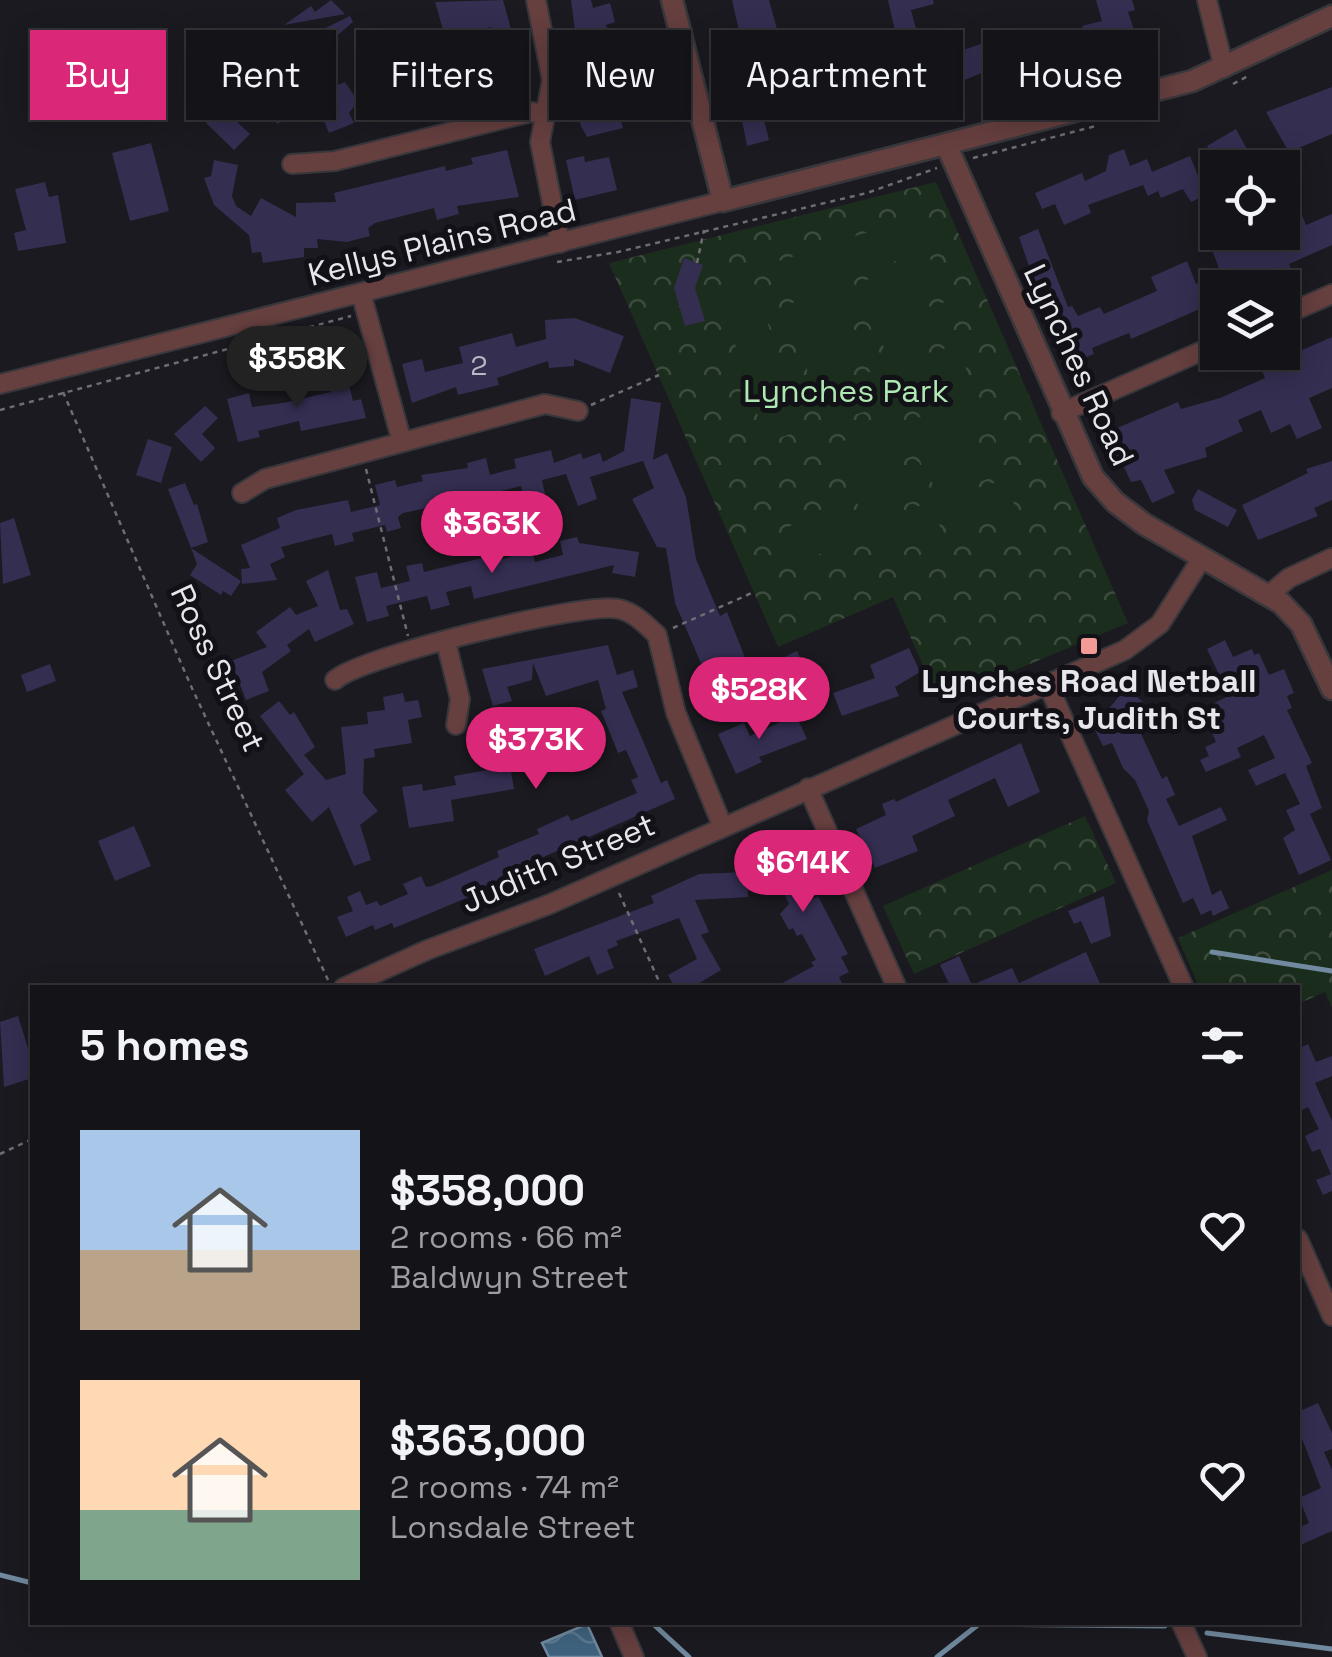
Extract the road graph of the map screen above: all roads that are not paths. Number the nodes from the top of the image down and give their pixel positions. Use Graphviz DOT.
graph roads {
  1 [pos="536,0"];
  2 [pos="672,0"];
  3 [pos="1207,0"];
  4 [pos="1332,16"];
  5 [pos="1224,68"];
  6 [pos="545,114"];
  7 [pos="946,144"];
  8 [pos="292,164"];
  9 [pos="723,201"];
  10 [pos="560,243"];
  11 [pos="361,293"];
  12 [pos="1332,294"];
  13 [pos="1300,308"];
  14 [pos="1200,352"];
  15 [pos="0,384"];
  16 [pos="586,408"];
  17 [pos="1062,413"];
  18 [pos="402,442"];
  19 [pos="242,493"];
  20 [pos="1202,558"];
  21 [pos="1332,558"];
  22 [pos="1270,594"];
  23 [pos="446,642"];
  24 [pos="336,680"];
  25 [pos="1048,685"];
  26 [pos="1332,689"];
  27 [pos="456,725"];
  28 [pos="808,788"];
  29 [pos="722,825"];
  30 [pos="349,985"];
  31 [pos="896,985"];
  32 [pos="1183,985"];
  33 [pos="1300,1244"];
  34 [pos="1332,1316"];
  35 [pos="620,1625"];
  36 [pos="1183,1625"];
  37 [pos="634,1657"];
  38 [pos="1197,1657"];
  1 -- 6 [label="street"];
  2 -- 9 [label="street"];
  3 -- 5 [label="street"];
  4 -- 5 [label="street"];
  5 -- 7 [label="street"];
  6 -- 8 [label="street"];
  6 -- 10 [label="street"];
  7 -- 9 [label="street"];
  7 -- 17 [label="street, Lynches Road"];
  9 -- 10 [label="street, Kellys Plains Road"];
  10 -- 11 [label="street, Kellys Plains Road"];
  11 -- 15 [label="street, Kellys Plains Road"];
  11 -- 18 [label="street"];
  12 -- 13 [label="street"];
  14 -- 17 [label="street"];
  16 -- 18 [label="street"];
  17 -- 20 [label="street, Lynches Road"];
  18 -- 19 [label="street"];
  20 -- 22 [label="street, Lynches Road"];
  20 -- 25 [label="street, Judith Street"];
  21 -- 22 [label="street"];
  22 -- 26 [label="street, Lynches Road"];
  23 -- 24 [label="street"];
  23 -- 27 [label="street"];
  23 -- 29 [label="street"];
  25 -- 28 [label="street, Judith Street"];
  25 -- 32 [label="street"];
  28 -- 29 [label="street, Judith Street"];
  28 -- 31 [label="street"];
  29 -- 30 [label="street, Judith Street"];
  33 -- 34 [label="street"];
  35 -- 37 [label="street"];
  36 -- 38 [label="street"];
}
